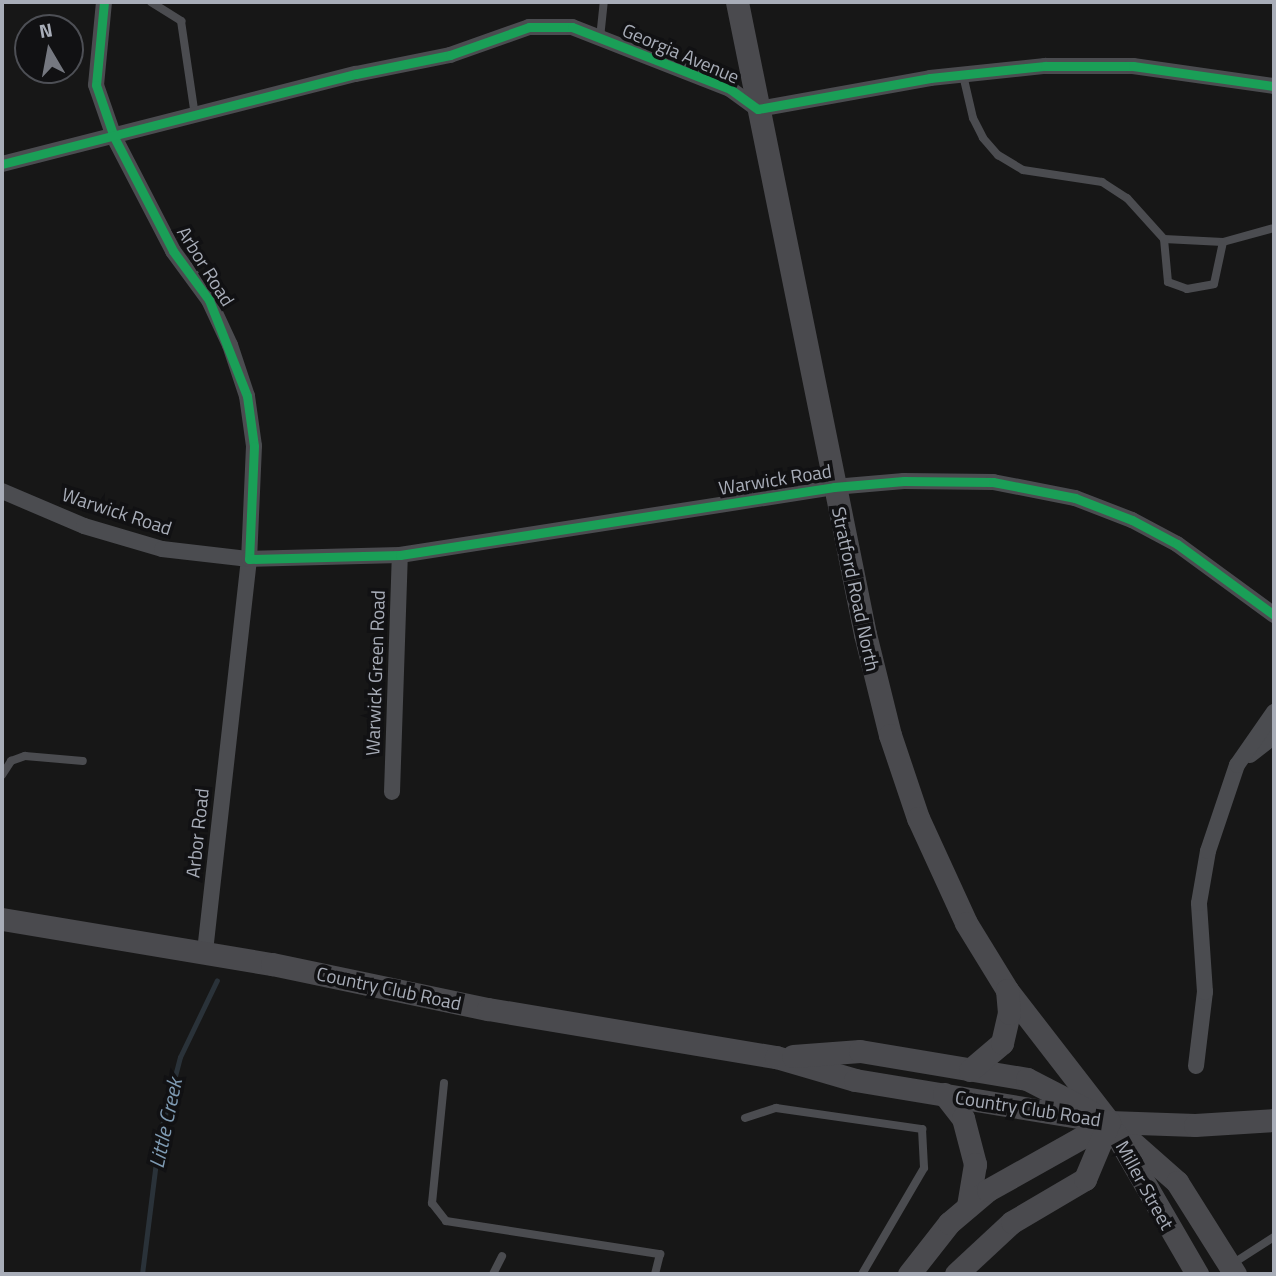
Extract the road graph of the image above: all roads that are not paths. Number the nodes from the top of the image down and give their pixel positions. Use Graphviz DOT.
graph roads {
  1 [pos="104,2"];
  2 [pos="151,2"];
  3 [pos="604,2"];
  4 [pos="737,2"];
  5 [pos="600,38"];
  6 [pos="963,75"];
  7 [pos="1274,86"];
  8 [pos="758,110"];
  9 [pos="195,116"];
  10 [pos="114,137"];
  11 [pos="2,164"];
  12 [pos="1274,228"];
  13 [pos="1164,239"];
  14 [pos="1223,242"];
  15 [pos="834,487"];
  16 [pos="2,491"];
  17 [pos="400,555"];
  18 [pos="249,559"];
  19 [pos="1274,615"];
  20 [pos="1274,712"];
  21 [pos="1274,736"];
  22 [pos="83,761"];
  23 [pos="1237,765"];
  24 [pos="2,775"];
  25 [pos="392,792"];
  26 [pos="2,919"];
  27 [pos="205,952"];
  28 [pos="1007,990"];
  29 [pos="776,1057"];
  30 [pos="1196,1066"];
  31 [pos="970,1069"];
  32 [pos="444,1083"];
  33 [pos="944,1094"];
  34 [pos="745,1118"];
  35 [pos="1274,1120"];
  36 [pos="1110,1122"];
  37 [pos="968,1206"];
  38 [pos="1274,1237"];
  39 [pos="502,1256"];
  40 [pos="1232,1270"];
  41 [pos="493,1274"];
  42 [pos="655,1274"];
  43 [pos="862,1274"];
  44 [pos="909,1274"];
  45 [pos="956,1274"];
  46 [pos="1197,1274"];
  1 -- 10 [label="street, Arbor Road"];
  2 -- 9 [label="lane"];
  3 -- 5 [label="lane"];
  4 -- 8 [label="main road, Stratford Road North"];
  5 -- 8 [label="street, Georgia Avenue"];
  5 -- 9 [label="street, Georgia Avenue"];
  6 -- 7 [label="street"];
  6 -- 8 [label="street"];
  6 -- 13 [label="lane"];
  8 -- 15 [label="main road, Stratford Road North"];
  9 -- 10 [label="street, Georgia Avenue"];
  10 -- 11 [label="street, Georgia Avenue"];
  10 -- 18 [label="street, Arbor Road"];
  12 -- 14 [label="lane"];
  13 -- 14 [label="lane"];
  13 -- 14 [label="lane"];
  15 -- 17 [label="street, Warwick Road"];
  15 -- 19 [label="street, Warwick Road"];
  15 -- 28 [label="main road, Stratford Road North"];
  16 -- 18 [label="street, Warwick Road"];
  17 -- 18 [label="street, Warwick Road"];
  17 -- 25 [label="street, Warwick Green Road"];
  18 -- 27 [label="street, Arbor Road"];
  20 -- 23 [label="street"];
  21 -- 23 [label="street"];
  22 -- 24 [label="lane"];
  23 -- 30 [label="street"];
  26 -- 27 [label="main road, Country Club Road"];
  27 -- 29 [label="main road, Country Club Road"];
  28 -- 31 [label="main road"];
  28 -- 36 [label="main road, Stratford Road North"];
  29 -- 31 [label="main road, Country Club Road"];
  29 -- 33 [label="main road, Country Club Road"];
  31 -- 36 [label="main road, Country Club Road"];
  32 -- 42 [label="lane"];
  33 -- 36 [label="main road, Country Club Road"];
  33 -- 37 [label="main road"];
  34 -- 43 [label="lane"];
  35 -- 36 [label="main road"];
  36 -- 37 [label="main road"];
  36 -- 40 [label="main road, Miller Street"];
  36 -- 45 [label="main road"];
  36 -- 46 [label="main road, Miller Street"];
  37 -- 44 [label="main road"];
  38 -- 40 [label="lane"];
  39 -- 41 [label="lane"];
}
